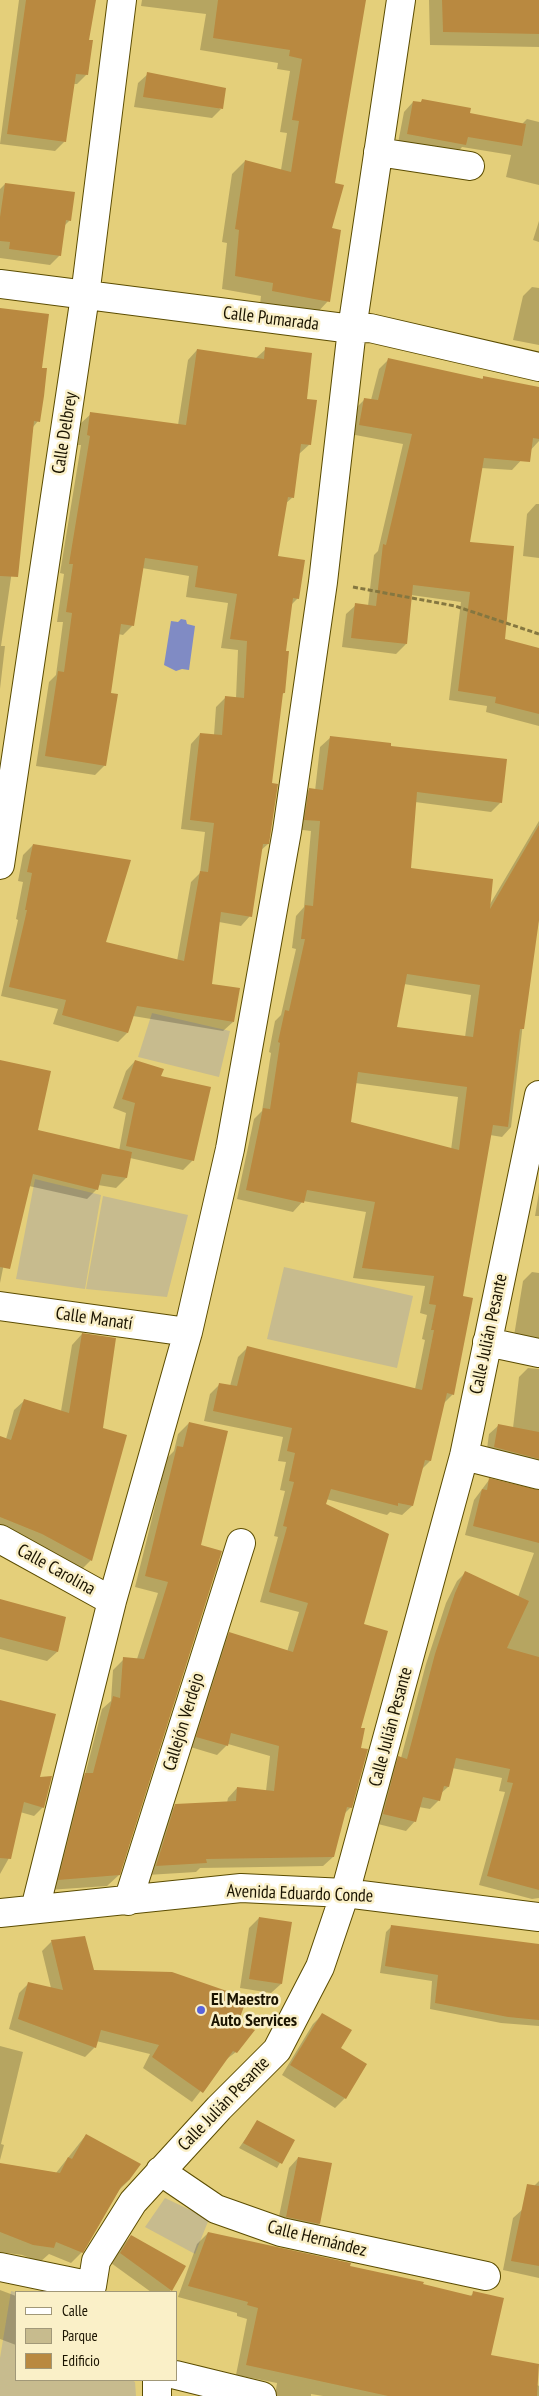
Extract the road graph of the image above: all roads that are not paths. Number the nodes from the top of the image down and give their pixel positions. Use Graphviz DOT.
graph roads {
  1 [pos="122,0"];
  2 [pos="401,0"];
  3 [pos="378,152"];
  4 [pos="470,166"];
  5 [pos="0,284"];
  6 [pos="85,296"];
  7 [pos="352,329"];
  8 [pos="539,367"];
  9 [pos="0,865"];
  10 [pos="539,1095"];
  11 [pos="0,1306"];
  12 [pos="188,1332"];
  13 [pos="487,1342"];
  14 [pos="539,1353"];
  15 [pos="464,1456"];
  16 [pos="539,1475"];
  17 [pos="0,1539"];
  18 [pos="241,1543"];
  19 [pos="112,1600"];
  20 [pos="346,1893"];
  21 [pos="128,1901"];
  22 [pos="34,1909"];
  23 [pos="0,1913"];
  24 [pos="539,1916"];
  25 [pos="160,2171"];
  26 [pos="0,2266"];
  27 [pos="486,2276"];
  28 [pos="94,2289"];
  29 [pos="178,2375"];
  30 [pos="156,2381"];
  31 [pos="157,2396"];
  32 [pos="262,2396"];
  1 -- 6 [label="street, Calle Delbrey"];
  2 -- 3 [label="street"];
  3 -- 4 [label="street"];
  3 -- 7 [label="street"];
  5 -- 6 [label="street, Calle Pumarada"];
  6 -- 7 [label="street, Calle Pumarada"];
  6 -- 9 [label="street, Calle Delbrey"];
  7 -- 8 [label="street, Calle Pumarada"];
  7 -- 12 [label="street"];
  10 -- 13 [label="street, Calle Julián Pesante"];
  11 -- 12 [label="street, Calle Manatí"];
  12 -- 19 [label="street"];
  13 -- 14 [label="street"];
  13 -- 15 [label="street, Calle Julián Pesante"];
  15 -- 16 [label="street"];
  15 -- 20 [label="street, Calle Julián Pesante"];
  17 -- 19 [label="street, Calle Carolina"];
  18 -- 21 [label="street, Callejón Verdejo"];
  19 -- 22 [label="street"];
  20 -- 21 [label="street, Avenida Eduardo Conde"];
  20 -- 24 [label="street, Avenida Eduardo Conde"];
  20 -- 25 [label="street, Calle Julián Pesante"];
  21 -- 22 [label="street, Avenida Eduardo Conde"];
  22 -- 23 [label="street, Avenida Eduardo Conde"];
  25 -- 27 [label="street, Calle Hernández"];
  25 -- 28 [label="street, Calle Julián Pesante"];
  26 -- 28 [label="street"];
  29 -- 32 [label="street"];
  30 -- 31 [label="street"];
}
